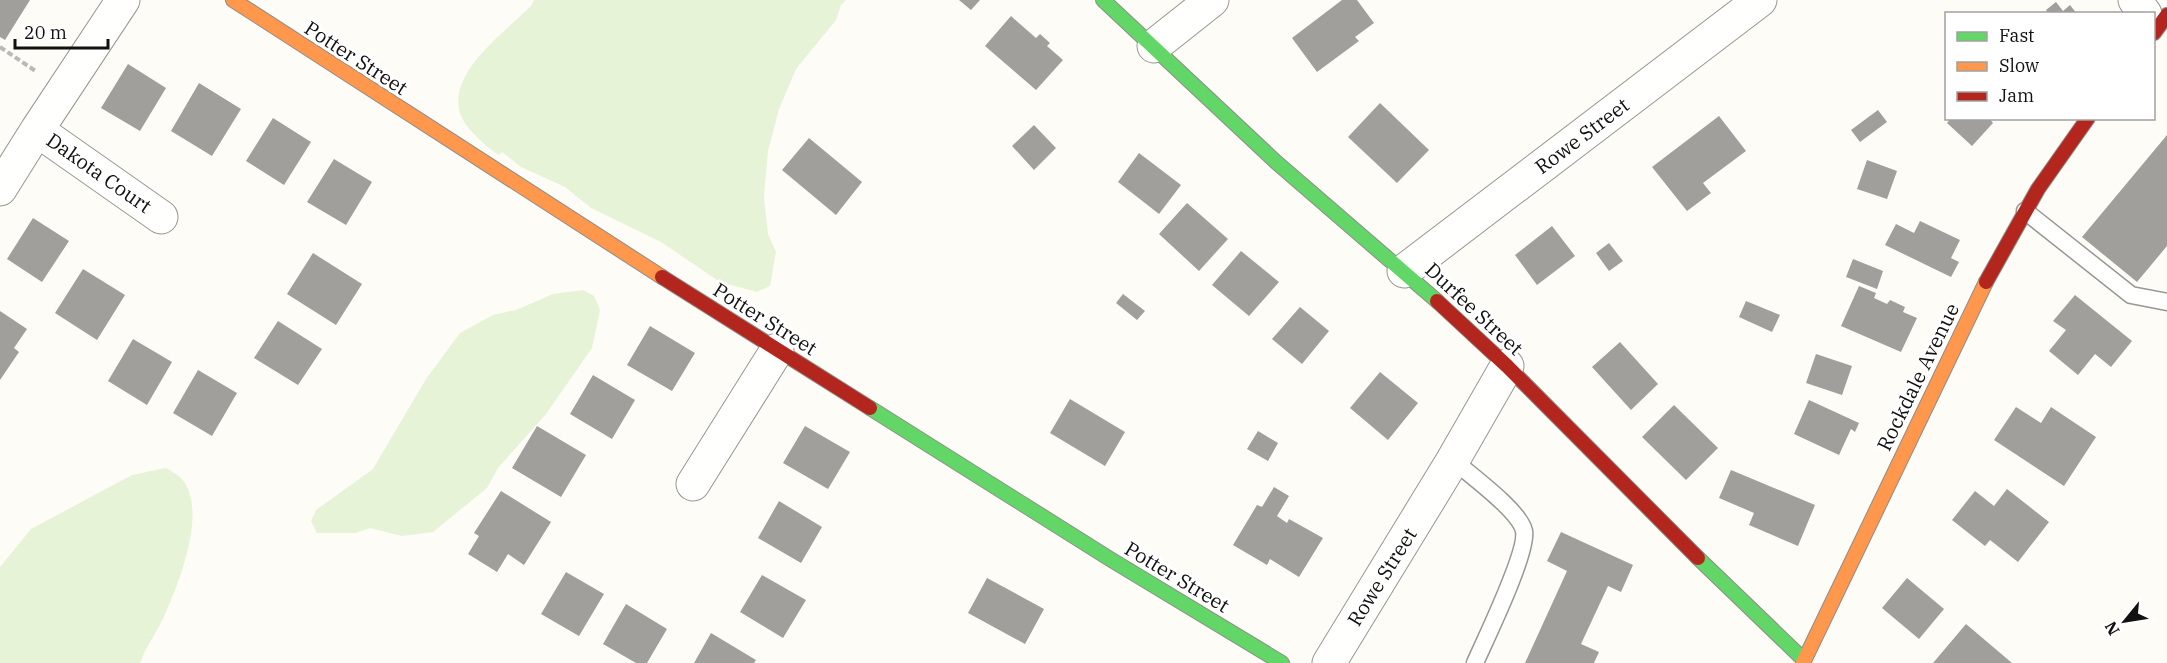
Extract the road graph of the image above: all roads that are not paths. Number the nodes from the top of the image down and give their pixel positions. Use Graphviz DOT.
graph roads {
  1 [pos="123,0"];
  2 [pos="233,0"];
  3 [pos="1103,0"];
  4 [pos="1212,0"];
  5 [pos="1760,0"];
  6 [pos="2135,0"];
  7 [pos="2145,12"];
  8 [pos="1154,46"];
  9 [pos="2087,120"];
  10 [pos="37,130"];
  11 [pos="0,189"];
  12 [pos="2025,211"];
  13 [pos="161,217"];
  14 [pos="1404,271"];
  15 [pos="2167,302"];
  16 [pos="777,350"];
  17 [pos="1508,366"];
  18 [pos="1453,460"];
  19 [pos="693,484"];
  20 [pos="1805,662"];
  21 [pos="1282,663"];
  22 [pos="1329,663"];
  23 [pos="1475,663"];
  1 -- 10 [label="street"];
  2 -- 16 [label="main road, Potter Street"];
  3 -- 8 [label="main road, Durfee Street"];
  4 -- 8 [label="street"];
  5 -- 14 [label="street, Rowe Street"];
  6 -- 7 [label="street"];
  8 -- 14 [label="main road, Durfee Street"];
  9 -- 12 [label="main road, Rockdale Avenue"];
  10 -- 11 [label="street"];
  10 -- 13 [label="street, Dakota Court"];
  12 -- 15 [label="lane"];
  12 -- 20 [label="main road, Rockdale Avenue"];
  14 -- 17 [label="main road, Durfee Street"];
  16 -- 19 [label="street"];
  16 -- 21 [label="main road, Potter Street"];
  17 -- 18 [label="street, Rowe Street"];
  17 -- 20 [label="main road, Durfee Street"];
  18 -- 22 [label="street, Rowe Street"];
  18 -- 23 [label="lane"];
}
